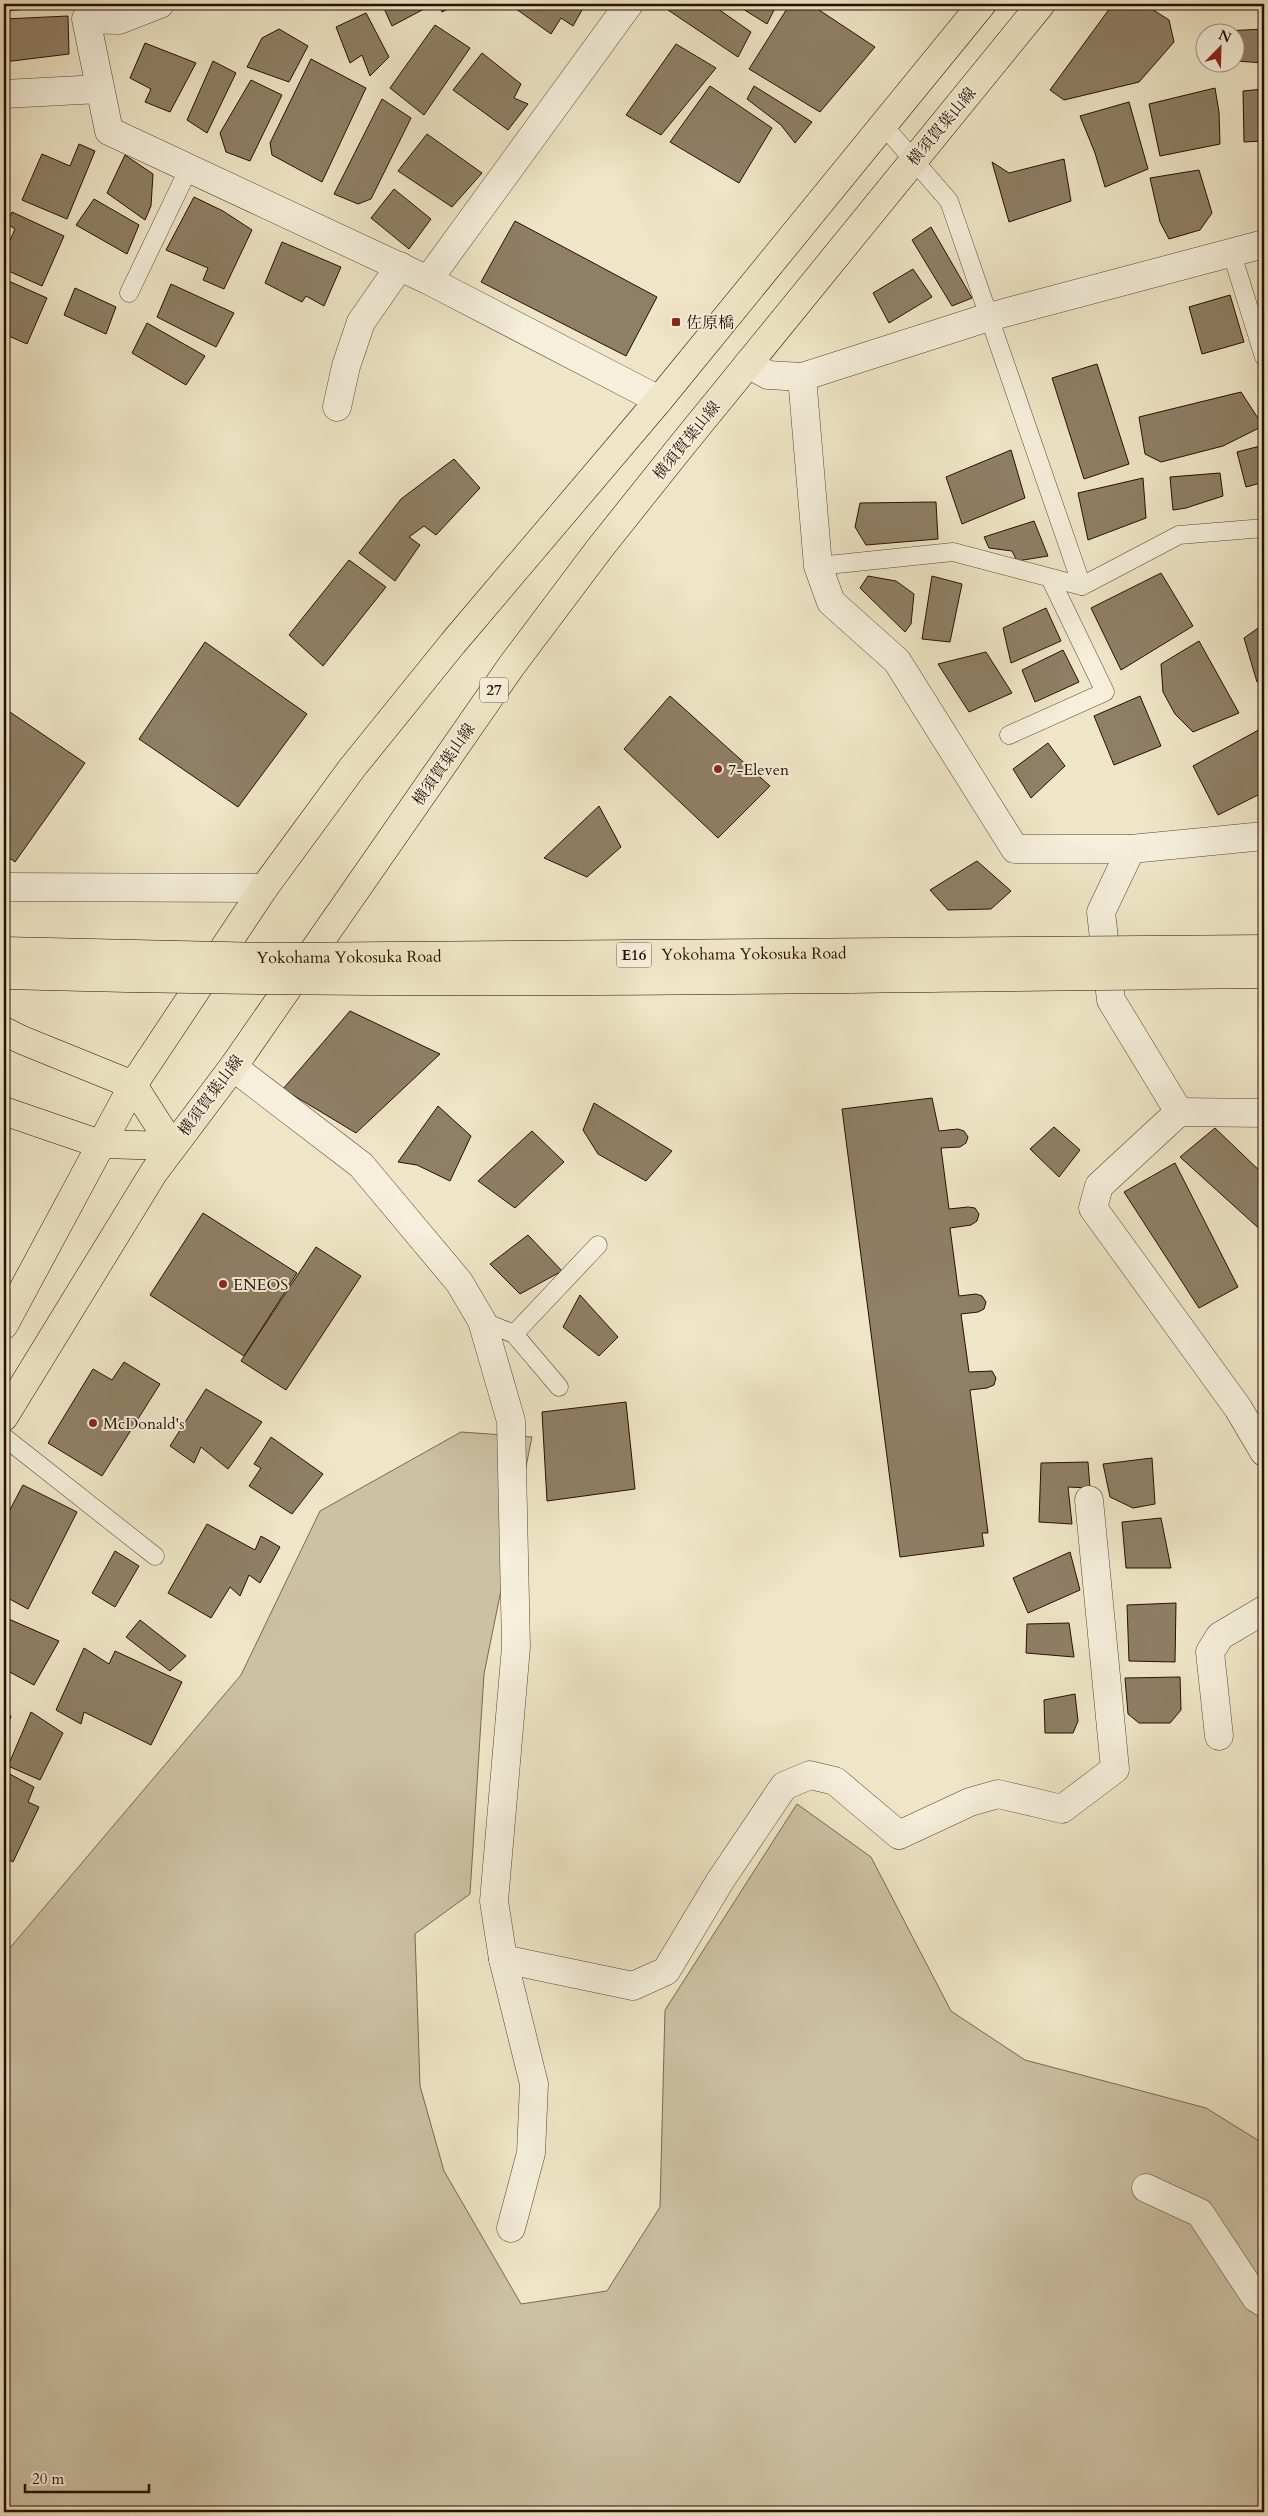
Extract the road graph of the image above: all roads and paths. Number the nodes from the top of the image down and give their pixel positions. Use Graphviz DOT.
graph roads {
  1 [pos="160,4"];
  2 [pos="629,4"];
  3 [pos="982,4"];
  4 [pos="1041,4"];
  5 [pos="100,89"];
  6 [pos="4,94"];
  7 [pos="884,126"];
  8 [pos="913,160"];
  9 [pos="189,168"];
  10 [pos="1264,244"];
  11 [pos="1232,254"];
  12 [pos="400,266"];
  13 [pos="428,280"];
  14 [pos="129,293"];
  15 [pos="989,317"];
  16 [pos="1264,357"];
  17 [pos="748,364"];
  18 [pos="802,377"];
  19 [pos="659,400"];
  20 [pos="337,407"];
  21 [pos="1264,528"];
  22 [pos="818,566"];
  23 [pos="1051,580"];
  24 [pos="1082,586"];
  25 [pos="1009,735"];
  26 [pos="1264,836"];
  27 [pos="1131,849"];
  28 [pos="4,887"];
  29 [pos="264,888"];
  30 [pos="1264,949"];
  31 [pos="4,951"];
  32 [pos="1264,974"];
  33 [pos="4,975"];
  34 [pos="4,1031"];
  35 [pos="233,1067"];
  36 [pos="133,1085"];
  37 [pos="4,1110"];
  38 [pos="1179,1112"];
  39 [pos="1264,1113"];
  40 [pos="100,1144"];
  41 [pos="172,1146"];
  42 [pos="598,1245"];
  43 [pos="482,1321"];
  44 [pos="4,1325"];
  45 [pos="514,1334"];
  46 [pos="559,1387"];
  47 [pos="4,1417"];
  48 [pos="4,1437"];
  49 [pos="1264,1452"];
  50 [pos="1089,1500"];
  51 [pos="155,1556"];
  52 [pos="1264,1610"];
  53 [pos="1219,1736"];
  54 [pos="503,1959"];
  55 [pos="1146,2188"];
  56 [pos="511,2228"];
  57 [pos="1264,2303"];
  1 -- 5 [label="street"];
  2 -- 13 [label="street"];
  3 -- 7 [label="main road"];
  4 -- 8 [label="main road, 横須賀葉山線 / 27"];
  5 -- 6 [label="street"];
  5 -- 9 [label="street"];
  7 -- 8 [label="lane"];
  7 -- 19 [label="main road"];
  8 -- 15 [label="lane"];
  8 -- 17 [label="main road, 横須賀葉山線 / 27"];
  9 -- 12 [label="street"];
  9 -- 14 [label="lane"];
  10 -- 11 [label="street"];
  11 -- 15 [label="street"];
  11 -- 16 [label="lane"];
  12 -- 13 [label="street"];
  12 -- 20 [label="street"];
  13 -- 19 [label="street"];
  15 -- 18 [label="street"];
  15 -- 24 [label="lane"];
  17 -- 18 [label="street"];
  17 -- 35 [label="main road, 横須賀葉山線 / 27"];
  18 -- 22 [label="street"];
  19 -- 29 [label="main road"];
  21 -- 24 [label="lane"];
  22 -- 23 [label="lane"];
  22 -- 27 [label="street"];
  23 -- 24 [label="lane"];
  23 -- 25 [label="lane"];
  26 -- 27 [label="street"];
  27 -- 38 [label="street"];
  28 -- 29 [label="street"];
  29 -- 36 [label="main road"];
  30 -- 31 [label="main road, Yokohama Yokosuka Road / E16, bridge"];
  32 -- 33 [label="main road, Yokohama Yokosuka Road / E16, bridge"];
  34 -- 36 [label="main road"];
  35 -- 41 [label="main road, 横須賀葉山線 / 27"];
  35 -- 43 [label="street"];
  36 -- 40 [label="main road"];
  36 -- 41 [label="main road"];
  37 -- 40 [label="main road"];
  38 -- 39 [label="street"];
  38 -- 49 [label="street"];
  40 -- 41 [label="main road"];
  40 -- 44 [label="main road"];
  41 -- 47 [label="main road, 横須賀葉山線 / 27"];
  42 -- 45 [label="lane"];
  43 -- 45 [label="lane"];
  43 -- 54 [label="street"];
  45 -- 46 [label="lane"];
  48 -- 51 [label="lane"];
  50 -- 54 [label="street"];
  52 -- 53 [label="street"];
  54 -- 56 [label="street"];
  55 -- 57 [label="street"];
}
